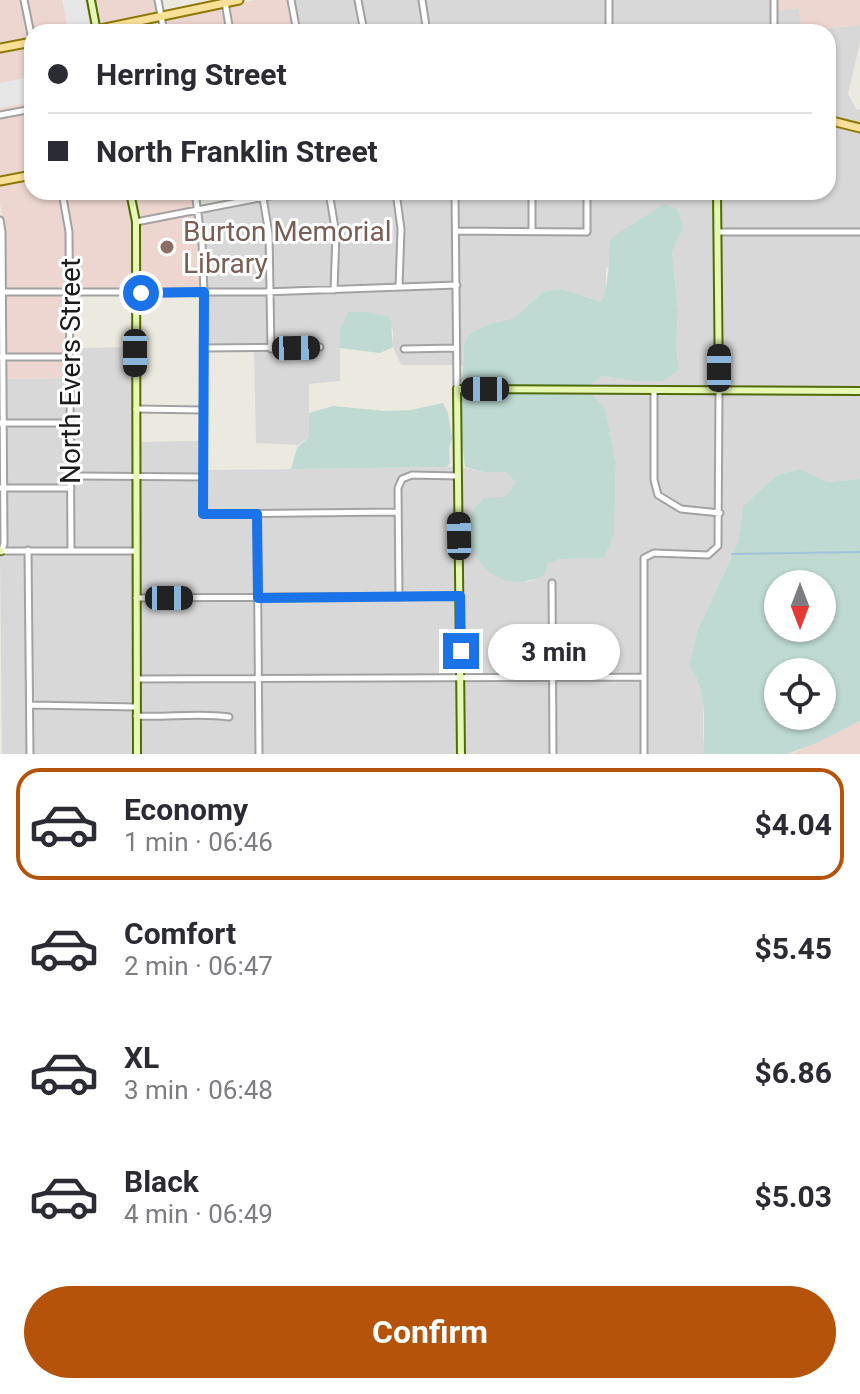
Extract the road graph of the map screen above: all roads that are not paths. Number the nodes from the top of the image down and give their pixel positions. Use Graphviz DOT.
graph roads {
  1 [pos="24,0"];
  2 [pos="91,0"];
  3 [pos="158,0"];
  4 [pos="239,0"];
  5 [pos="291,0"];
  6 [pos="358,0"];
  7 [pos="422,0"];
  8 [pos="609,0"];
  9 [pos="774,0"];
  10 [pos="224,1"];
  11 [pos="161,15"];
  12 [pos="29,24"];
  13 [pos="96,24"];
  14 [pos="125,24"];
  15 [pos="163,24"];
  16 [pos="228,24"];
  17 [pos="296,24"];
  18 [pos="362,24"];
  19 [pos="425,24"];
  20 [pos="609,24"];
  21 [pos="774,24"];
  22 [pos="24,43"];
  23 [pos="0,48"];
  24 [pos="24,110"];
  25 [pos="0,115"];
  26 [pos="836,122"];
  27 [pos="860,128"];
  28 [pos="24,176"];
  29 [pos="0,181"];
  30 [pos="63,200"];
  31 [pos="132,200"];
  32 [pos="197,200"];
  33 [pos="242,200"];
  34 [pos="264,200"];
  35 [pos="330,200"];
  36 [pos="397,200"];
  37 [pos="455,200"];
  38 [pos="532,200"];
  39 [pos="587,200"];
  40 [pos="717,200"];
  41 [pos="199,210"];
  42 [pos="0,220"];
  43 [pos="136,222"];
  44 [pos="457,231"];
  45 [pos="532,231"];
  46 [pos="718,232"];
  47 [pos="860,232"];
  48 [pos="457,285"];
  49 [pos="399,287"];
  50 [pos="334,290"];
  51 [pos="2,292"];
  52 [pos="70,292"];
  53 [pos="204,292"];
  54 [pos="270,292"];
  55 [pos="136,293"];
  56 [pos="320,347"];
  57 [pos="204,348"];
  58 [pos="456,348"];
  59 [pos="271,349"];
  60 [pos="404,349"];
  61 [pos="2,357"];
  62 [pos="70,357"];
  63 [pos="457,389"];
  64 [pos="654,390"];
  65 [pos="719,391"];
  66 [pos="860,391"];
  67 [pos="135,409"];
  68 [pos="203,410"];
  69 [pos="71,423"];
  70 [pos="2,424"];
  71 [pos="78,476"];
  72 [pos="458,476"];
  73 [pos="135,477"];
  74 [pos="203,477"];
  75 [pos="2,488"];
  76 [pos="71,488"];
  77 [pos="398,512"];
  78 [pos="720,513"];
  79 [pos="257,514"];
  80 [pos="28,550"];
  81 [pos="71,551"];
  82 [pos="135,551"];
  83 [pos="0,552"];
  84 [pos="552,583"];
  85 [pos="460,596"];
  86 [pos="399,597"];
  87 [pos="136,598"];
  88 [pos="258,598"];
  89 [pos="553,677"];
  90 [pos="644,677"];
  91 [pos="461,678"];
  92 [pos="137,679"];
  93 [pos="260,680"];
  94 [pos="30,705"];
  95 [pos="136,707"];
  96 [pos="136,716"];
  97 [pos="229,717"];
  98 [pos="30,754"];
  99 [pos="137,754"];
  100 [pos="259,754"];
  101 [pos="461,754"];
  102 [pos="553,754"];
  103 [pos="644,754"];
  1 -- 12 [label="street"];
  2 -- 13 [label="street"];
  3 -- 11 [label="street"];
  4 -- 10 [label="main road"];
  5 -- 17 [label="street"];
  6 -- 18 [label="street"];
  7 -- 19 [label="street"];
  8 -- 20 [label="street"];
  9 -- 21 [label="street"];
  10 -- 11 [label="main road"];
  10 -- 16 [label="street"];
  11 -- 14 [label="main road"];
  11 -- 15 [label="street"];
  22 -- 23 [label="main road"];
  24 -- 25 [label="street"];
  26 -- 27 [label="main road"];
  28 -- 29 [label="main road"];
  30 -- 52 [label="street, North Evers Street"];
  31 -- 43 [label="street"];
  32 -- 41 [label="street"];
  33 -- 41 [label="street"];
  34 -- 54 [label="street"];
  35 -- 50 [label="street"];
  36 -- 49 [label="street"];
  37 -- 44 [label="street"];
  38 -- 45 [label="street"];
  39 -- 45 [label="street"];
  40 -- 46 [label="street"];
  41 -- 43 [label="street"];
  41 -- 53 [label="street"];
  42 -- 51 [label="street"];
  43 -- 55 [label="street"];
  44 -- 45 [label="street"];
  44 -- 48 [label="street"];
  46 -- 47 [label="street"];
  46 -- 65 [label="street"];
  48 -- 49 [label="street"];
  48 -- 58 [label="street"];
  49 -- 50 [label="street"];
  50 -- 54 [label="street"];
  51 -- 52 [label="street"];
  51 -- 61 [label="street"];
  52 -- 55 [label="street"];
  52 -- 62 [label="street, North Evers Street"];
  53 -- 54 [label="street"];
  53 -- 55 [label="street"];
  53 -- 57 [label="street"];
  54 -- 59 [label="street"];
  55 -- 67 [label="street"];
  56 -- 59 [label="street"];
  57 -- 59 [label="street"];
  57 -- 68 [label="street"];
  58 -- 60 [label="street"];
  58 -- 63 [label="street"];
  61 -- 62 [label="street"];
  61 -- 70 [label="street"];
  62 -- 69 [label="street, North Evers Street"];
  63 -- 64 [label="street"];
  63 -- 72 [label="street"];
  64 -- 65 [label="street"];
  64 -- 78 [label="street"];
  65 -- 66 [label="street"];
  65 -- 78 [label="street"];
  67 -- 68 [label="street"];
  67 -- 73 [label="street"];
  68 -- 74 [label="street"];
  69 -- 70 [label="street"];
  69 -- 76 [label="street, North Evers Street"];
  70 -- 75 [label="street"];
  71 -- 73 [label="street"];
  72 -- 77 [label="street"];
  72 -- 85 [label="street"];
  73 -- 74 [label="street"];
  73 -- 82 [label="street"];
  74 -- 79 [label="street"];
  75 -- 76 [label="street"];
  75 -- 83 [label="street"];
  76 -- 81 [label="street, North Evers Street"];
  77 -- 79 [label="street"];
  77 -- 86 [label="street"];
  78 -- 90 [label="street"];
  79 -- 88 [label="street"];
  80 -- 81 [label="street"];
  80 -- 83 [label="street"];
  80 -- 94 [label="street"];
  81 -- 82 [label="street"];
  82 -- 87 [label="street"];
  84 -- 89 [label="street"];
  85 -- 86 [label="street"];
  85 -- 91 [label="street"];
  86 -- 88 [label="street"];
  87 -- 88 [label="street"];
  87 -- 92 [label="street"];
  88 -- 93 [label="street"];
  89 -- 90 [label="street"];
  89 -- 91 [label="street"];
  89 -- 102 [label="street"];
  90 -- 103 [label="street"];
  91 -- 93 [label="street"];
  91 -- 101 [label="street"];
  92 -- 93 [label="street"];
  92 -- 95 [label="street"];
  93 -- 100 [label="street"];
  94 -- 95 [label="street"];
  94 -- 98 [label="street"];
  95 -- 96 [label="street"];
  96 -- 97 [label="street"];
  96 -- 99 [label="street"];
}
